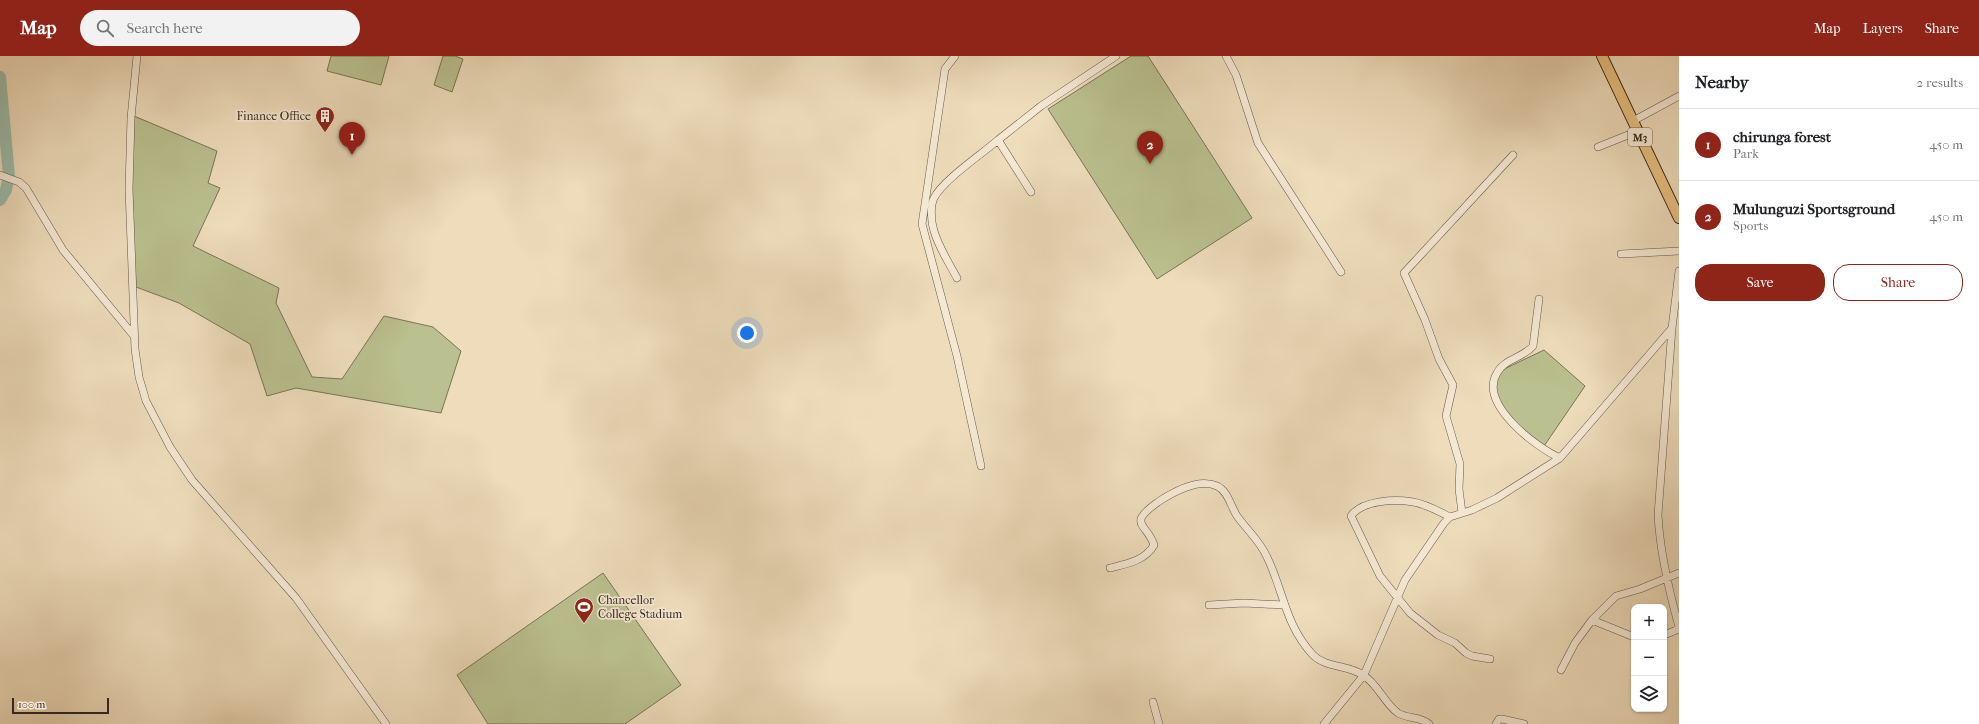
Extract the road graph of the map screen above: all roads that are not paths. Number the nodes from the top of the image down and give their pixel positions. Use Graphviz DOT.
graph roads {
  1 [pos="137,56"];
  2 [pos="955,56"];
  3 [pos="1116,56"];
  4 [pos="1226,56"];
  5 [pos="1602,56"];
  6 [pos="1679,96"];
  7 [pos="1633,121"];
  8 [pos="1638,131"];
  9 [pos="998,140"];
  10 [pos="1598,147"];
  11 [pos="1513,155"];
  12 [pos="0,176"];
  13 [pos="1031,192"];
  14 [pos="1679,218"];
  15 [pos="1679,251"];
  16 [pos="1622,254"];
  17 [pos="1679,271"];
  18 [pos="1341,272"];
  19 [pos="957,278"];
  20 [pos="1539,299"];
  21 [pos="1672,328"];
  22 [pos="134,336"];
  23 [pos="1560,458"];
  24 [pos="980,466"];
  25 [pos="1462,513"];
  26 [pos="1450,517"];
  27 [pos="1110,568"];
  28 [pos="1679,573"];
  29 [pos="1668,579"];
  30 [pos="1396,598"];
  31 [pos="1209,605"];
  32 [pos="1283,605"];
  33 [pos="1678,619"];
  34 [pos="1592,620"];
  35 [pos="1679,628"];
  36 [pos="1667,634"];
  37 [pos="1631,636"];
  38 [pos="1490,659"];
  39 [pos="1562,670"];
  40 [pos="1364,675"];
  41 [pos="1153,702"];
  42 [pos="1326,723"];
  43 [pos="386,724"];
  44 [pos="1159,724"];
  45 [pos="1428,724"];
  46 [pos="1496,724"];
  47 [pos="1524,724"];
  1 -- 22 [label="street"];
  2 -- 24 [label="street"];
  3 -- 9 [label="street"];
  4 -- 18 [label="street"];
  5 -- 7 [label="highway, M3"];
  6 -- 7 [label="street"];
  7 -- 8 [label="highway, M3"];
  8 -- 10 [label="street"];
  8 -- 14 [label="highway, M3"];
  9 -- 13 [label="street"];
  9 -- 19 [label="street"];
  11 -- 25 [label="street"];
  12 -- 22 [label="street"];
  15 -- 16 [label="street"];
  17 -- 21 [label="street"];
  20 -- 23 [label="street"];
  21 -- 23 [label="street"];
  21 -- 29 [label="street"];
  22 -- 43 [label="street"];
  23 -- 25 [label="street"];
  25 -- 26 [label="street"];
  26 -- 30 [label="street"];
  26 -- 30 [label="street"];
  27 -- 32 [label="street"];
  28 -- 29 [label="street"];
  29 -- 33 [label="street"];
  29 -- 34 [label="street"];
  30 -- 38 [label="street"];
  30 -- 40 [label="street"];
  31 -- 32 [label="street"];
  32 -- 40 [label="street"];
  33 -- 35 [label="street"];
  34 -- 37 [label="street"];
  34 -- 39 [label="street"];
  35 -- 36 [label="street"];
  40 -- 42 [label="street"];
  40 -- 45 [label="street"];
  41 -- 44 [label="street"];
  46 -- 47 [label="street"];
}
